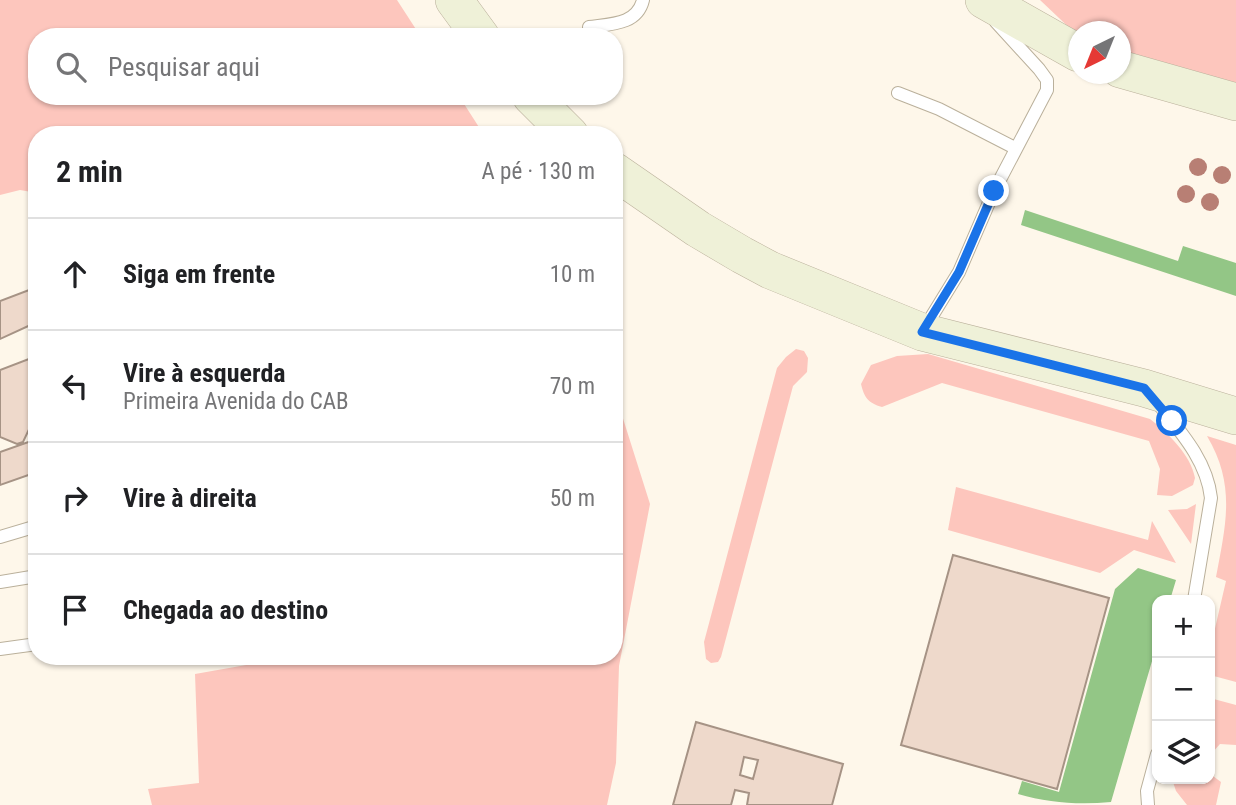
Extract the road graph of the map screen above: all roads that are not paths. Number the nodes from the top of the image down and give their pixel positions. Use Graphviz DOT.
graph roads {
  1 [pos="454,0"];
  2 [pos="643,0"];
  3 [pos="976,0"];
  4 [pos="984,0"];
  5 [pos="589,27"];
  6 [pos="474,28"];
  7 [pos="1068,47"];
  8 [pos="1131,72"];
  9 [pos="898,93"];
  10 [pos="1236,102"];
  11 [pos="540,105"];
  12 [pos="561,126"];
  13 [pos="1015,148"];
  14 [pos="623,177"];
  15 [pos="922,332"];
  16 [pos="1144,388"];
  17 [pos="1236,416"];
  18 [pos="28,529"];
  19 [pos="0,537"];
  20 [pos="28,577"];
  21 [pos="0,582"];
  22 [pos="1195,595"];
  23 [pos="28,645"];
  24 [pos="0,649"];
  25 [pos="1152,773"];
  26 [pos="1148,805"];
  1 -- 6 [label="main road"];
  2 -- 5 [label="lane"];
  3 -- 13 [label="lane"];
  4 -- 7 [label="main road"];
  8 -- 10 [label="main road"];
  9 -- 13 [label="lane"];
  11 -- 12 [label="main road"];
  13 -- 15 [label="lane"];
  14 -- 15 [label="main road"];
  15 -- 16 [label="main road"];
  16 -- 17 [label="main road"];
  16 -- 22 [label="lane"];
  18 -- 19 [label="lane"];
  20 -- 21 [label="lane"];
  23 -- 24 [label="lane"];
  25 -- 26 [label="lane"];
}
